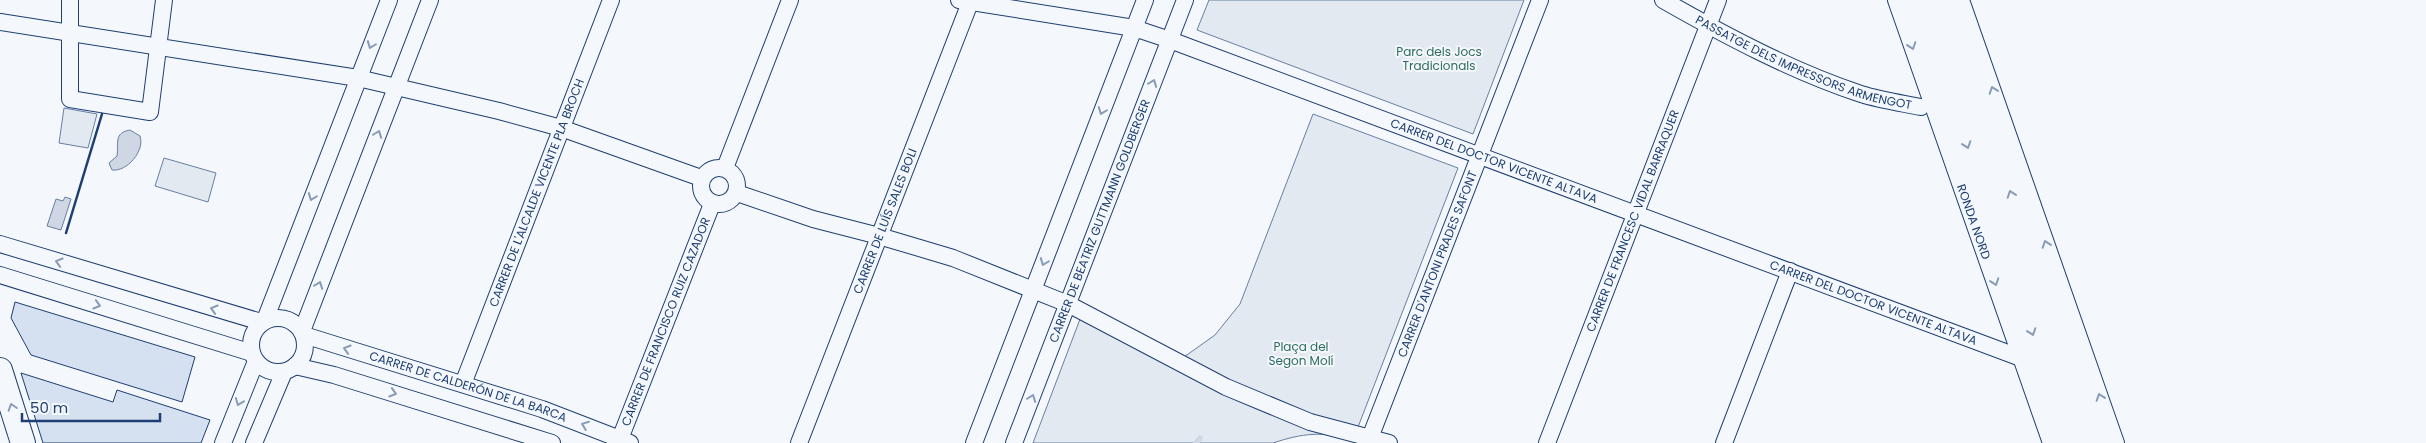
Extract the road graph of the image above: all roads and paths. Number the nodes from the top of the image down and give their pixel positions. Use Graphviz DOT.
graph roads {
  1 [pos="70,0"];
  2 [pos="164,0"];
  3 [pos="389,0"];
  4 [pos="430,0"];
  5 [pos="611,0"];
  6 [pos="790,0"];
  7 [pos="1145,0"];
  8 [pos="1185,0"];
  9 [pos="1540,0"];
  10 [pos="1663,0"];
  11 [pos="1718,0"];
  12 [pos="1896,0"];
  13 [pos="1917,0"];
  14 [pos="1943,0"];
  15 [pos="1961,0"];
  16 [pos="966,1"];
  17 [pos="0,22"];
  18 [pos="1708,26"];
  19 [pos="1134,28"];
  20 [pos="70,33"];
  21 [pos="1170,40"];
  22 [pos="158,47"];
  23 [pos="358,78"];
  24 [pos="396,86"];
  25 [pos="1921,107"];
  26 [pos="561,128"];
  27 [pos="1480,155"];
  28 [pos="725,168"];
  29 [pos="701,178"];
  30 [pos="737,193"];
  31 [pos="712,204"];
  32 [pos="1636,214"];
  33 [pos="879,236"];
  34 [pos="0,244"];
  35 [pos="1790,271"];
  36 [pos="0,276"];
  37 [pos="1033,290"];
  38 [pos="1068,304"];
  39 [pos="263,321"];
  40 [pos="303,333"];
  41 [pos="254,357"];
  42 [pos="2022,358"];
  43 [pos="289,369"];
  44 [pos="0,370"];
  45 [pos="462,384"];
  46 [pos="1369,440"];
  47 [pos="625,441"];
  48 [pos="23,443"];
  49 [pos="223,443"];
  50 [pos="254,443"];
  51 [pos="552,443"];
  52 [pos="799,443"];
  53 [pos="974,443"];
  54 [pos="1014,443"];
  55 [pos="1388,443"];
  56 [pos="1547,443"];
  57 [pos="1724,443"];
  58 [pos="2051,443"];
  59 [pos="2071,443"];
  60 [pos="2097,443"];
  61 [pos="2116,443"];
  1 -- 20 [label="street"];
  2 -- 22 [label="street"];
  3 -- 23 [label="street, one-way"];
  4 -- 24 [label="street"];
  5 -- 26 [label="street, CARRER DE L'ALCALDE VICENTE PLA BROCH"];
  6 -- 28 [label="street"];
  7 -- 19 [label="street"];
  8 -- 21 [label="street, CARRER DE BEATRIZ GUTTMANN GOLDBERGER"];
  9 -- 27 [label="street, CARRER D'ANTONI PRADES SAFONT"];
  10 -- 18 [label="street, PASSATGE DELS IMPRESSORS ARMENGOT"];
  11 -- 18 [label="street, CARRER DE FRANCESC VIDAL BARRAQUER"];
  12 -- 42 [label="street, RONDA NORD, one-way"];
  13 -- 59 [label="main road, RONDA NORD, one-way"];
  60 -- 14 [label="main road, one-way"];
  61 -- 15 [label="street, one-way"];
  16 -- 19 [label="street, CARRER DEL DOCTOR VICENTE ALTAVA"];
  16 -- 33 [label="street, CARRER DE LUÍS SALES BOLI"];
  17 -- 20 [label="street"];
  18 -- 25 [label="street, PASSATGE DELS IMPRESSORS ARMENGOT"];
  18 -- 32 [label="street, CARRER DE FRANCESC VIDAL BARRAQUER"];
  19 -- 21 [label="street, CARRER DEL DOCTOR VICENTE ALTAVA"];
  19 -- 37 [label="street, one-way"];
  20 -- 22 [label="street"];
  20 -- 22 [label="street"];
  21 -- 27 [label="street, CARRER DEL DOCTOR VICENTE ALTAVA"];
  38 -- 21 [label="street, CARRER DE BEATRIZ GUTTMANN GOLDBERGER, one-way"];
  22 -- 23 [label="street"];
  23 -- 24 [label="street"];
  23 -- 39 [label="street, one-way"];
  24 -- 26 [label="street"];
  40 -- 24 [label="street, one-way"];
  26 -- 29 [label="street"];
  26 -- 45 [label="street, CARRER DE L'ALCALDE VICENTE PLA BROCH"];
  27 -- 32 [label="street, CARRER DEL DOCTOR VICENTE ALTAVA"];
  27 -- 46 [label="street, CARRER D'ANTONI PRADES SAFONT"];
  28 -- 29 [label="street"];
  28 -- 30 [label="street"];
  29 -- 31 [label="street"];
  30 -- 31 [label="street"];
  30 -- 33 [label="street"];
  31 -- 47 [label="street, CARRER DE FRANCISCO RUIZ CAZADOR"];
  32 -- 35 [label="street, CARRER DEL DOCTOR VICENTE ALTAVA"];
  32 -- 56 [label="street, CARRER DE FRANCESC VIDAL BARRAQUER"];
  33 -- 37 [label="street"];
  33 -- 52 [label="street, CARRER DE LUÍS SALES BOLI"];
  39 -- 34 [label="street, one-way"];
  35 -- 42 [label="street, CARRER DEL DOCTOR VICENTE ALTAVA"];
  35 -- 57 [label="street"];
  36 -- 41 [label="street, one-way"];
  37 -- 38 [label="street"];
  37 -- 53 [label="street"];
  38 -- 46 [label="street"];
  54 -- 38 [label="street, CARRER DE BEATRIZ GUTTMANN GOLDBERGER, one-way"];
  39 -- 40 [label="street"];
  39 -- 41 [label="street"];
  40 -- 43 [label="street"];
  45 -- 40 [label="street, CARRER DE CALDERÓN DE LA BARCA, one-way"];
  41 -- 43 [label="street"];
  41 -- 49 [label="street, one-way"];
  42 -- 58 [label="street, RONDA NORD"];
  43 -- 50 [label="street"];
  43 -- 51 [label="street, one-way"];
  48 -- 44 [label="street, one-way"];
  47 -- 45 [label="street, CARRER DE CALDERÓN DE LA BARCA, one-way"];
  46 -- 55 [label="street"];
}
